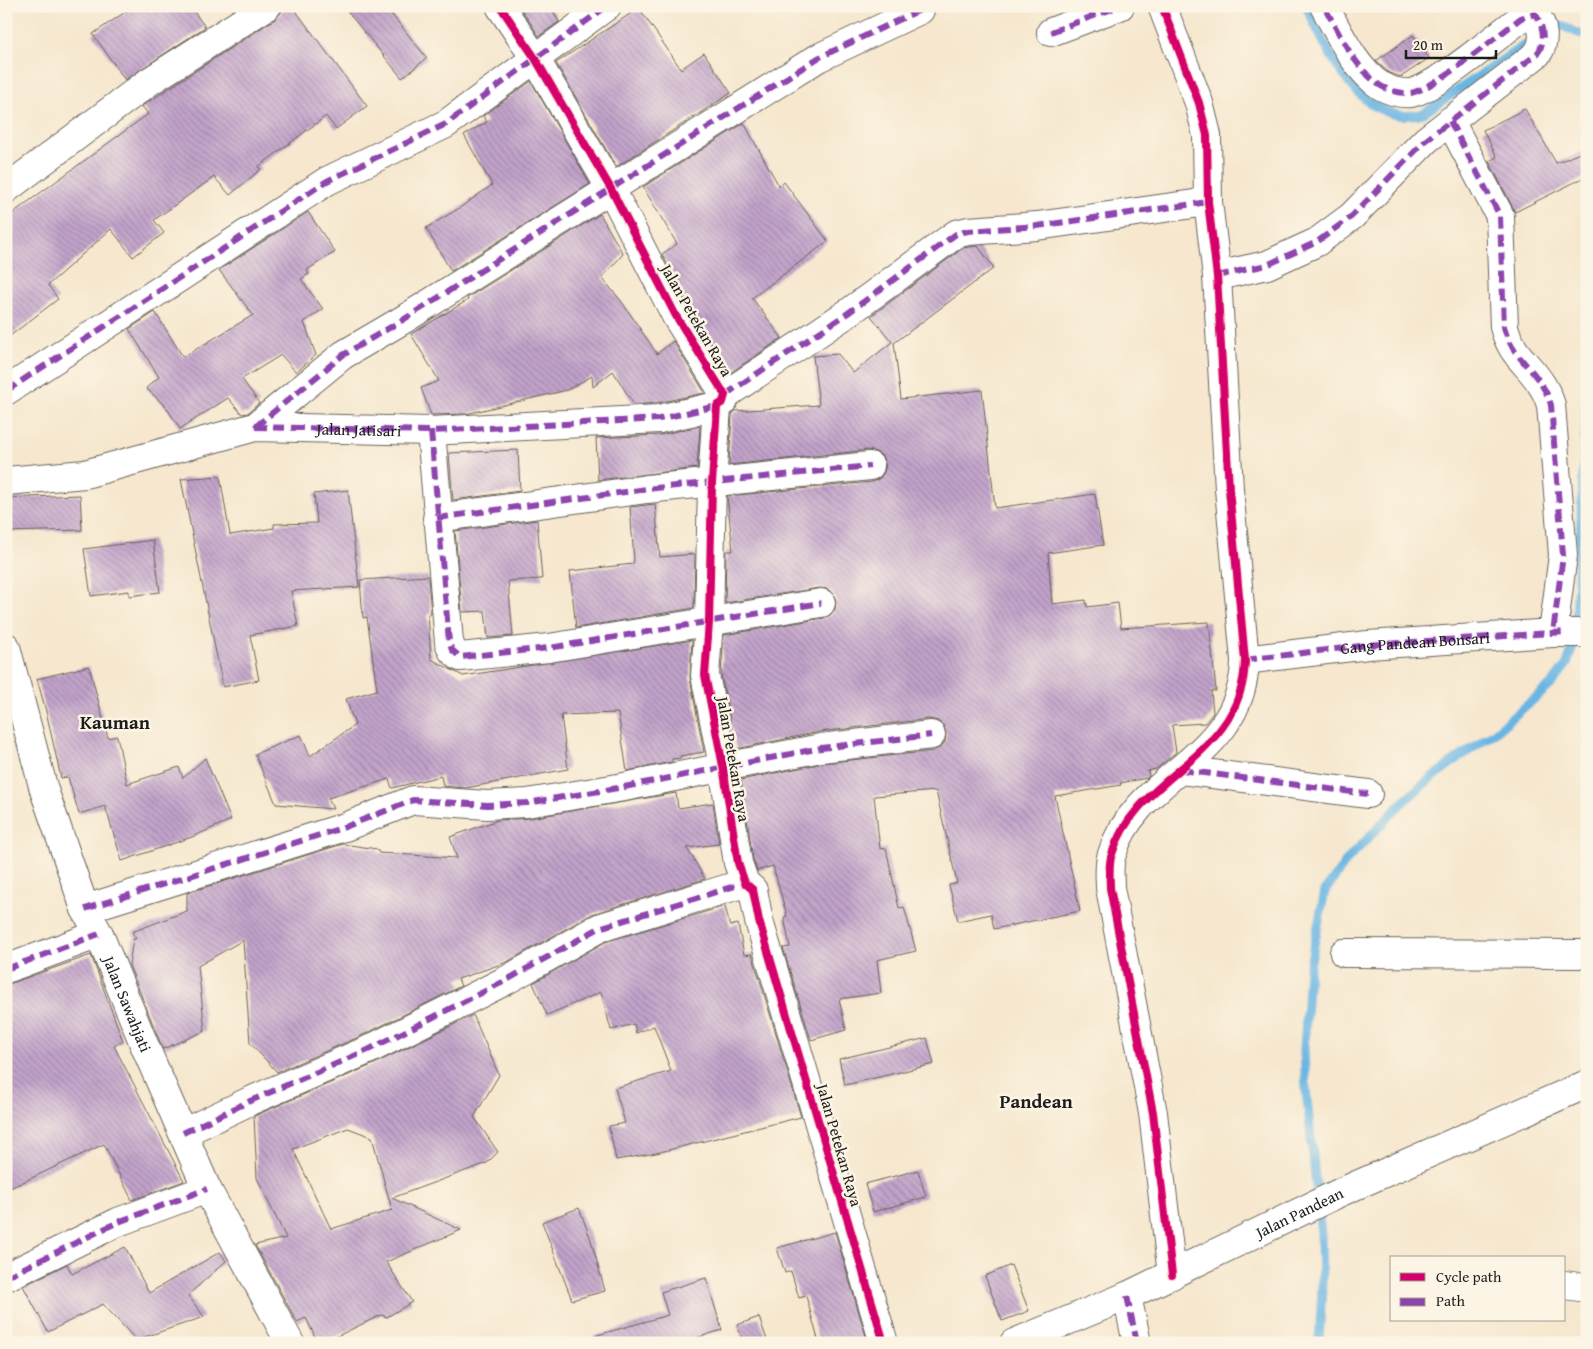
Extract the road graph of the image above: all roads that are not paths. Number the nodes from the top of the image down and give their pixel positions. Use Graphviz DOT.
graph roads {
  1 [pos="267,6"];
  2 [pos="500,6"];
  3 [pos="607,6"];
  4 [pos="1120,6"];
  5 [pos="1162,6"];
  6 [pos="1324,6"];
  7 [pos="920,10"];
  8 [pos="1051,32"];
  9 [pos="535,58"];
  10 [pos="1450,121"];
  11 [pos="6,189"];
  12 [pos="611,189"];
  13 [pos="1208,202"];
  14 [pos="1217,276"];
  15 [pos="6,391"];
  16 [pos="721,401"];
  17 [pos="255,427"];
  18 [pos="431,431"];
  19 [pos="870,466"];
  20 [pos="6,481"];
  21 [pos="712,483"];
  22 [pos="437,518"];
  23 [pos="821,603"];
  24 [pos="710,622"];
  25 [pos="1569,633"];
  26 [pos="7,650"];
  27 [pos="1245,660"];
  28 [pos="930,735"];
  29 [pos="723,766"];
  30 [pos="1181,770"];
  31 [pos="1368,794"];
  32 [pos="745,883"];
  33 [pos="85,909"];
  34 [pos="99,934"];
  35 [pos="1344,953"];
  36 [pos="1587,954"];
  37 [pos="6,969"];
  38 [pos="1587,1084"];
  39 [pos="182,1133"];
  40 [pos="207,1189"];
  41 [pos="1172,1274"];
  42 [pos="6,1277"];
  43 [pos="1566,1285"];
  44 [pos="1587,1288"];
  45 [pos="1128,1296"];
  46 [pos="290,1343"];
  47 [pos="884,1343"];
  48 [pos="1014,1343"];
  49 [pos="1137,1343"];
  1 -- 11 [label="street"];
  2 -- 9 [label="street, Jalan Petekan Raya"];
  3 -- 9 [label="street"];
  4 -- 8 [label="street"];
  5 -- 13 [label="street"];
  6 -- 10 [label="street"];
  7 -- 12 [label="street"];
  9 -- 12 [label="street, Jalan Petekan Raya"];
  9 -- 15 [label="street"];
  10 -- 14 [label="street"];
  10 -- 25 [label="street"];
  12 -- 16 [label="street, Jalan Petekan Raya"];
  12 -- 17 [label="street"];
  13 -- 14 [label="street"];
  13 -- 16 [label="street"];
  14 -- 27 [label="street"];
  16 -- 18 [label="street, Jalan Jatisari"];
  16 -- 21 [label="street, Jalan Petekan Raya"];
  17 -- 18 [label="street, Jalan Jatisari"];
  17 -- 20 [label="street, Jalan Jatisari"];
  18 -- 22 [label="street"];
  19 -- 21 [label="street"];
  21 -- 22 [label="street"];
  21 -- 24 [label="street, Jalan Petekan Raya"];
  22 -- 24 [label="street"];
  23 -- 24 [label="street"];
  24 -- 29 [label="street, Jalan Petekan Raya"];
  25 -- 27 [label="street, Gang Pandean Bonsari"];
  26 -- 33 [label="street, Jalan Sawahjati"];
  27 -- 30 [label="street"];
  28 -- 29 [label="street"];
  29 -- 32 [label="street, Jalan Petekan Raya"];
  29 -- 33 [label="street"];
  30 -- 31 [label="street"];
  30 -- 41 [label="street"];
  32 -- 39 [label="street"];
  32 -- 47 [label="street, Jalan Petekan Raya"];
  33 -- 34 [label="street, Jalan Sawahjati"];
  34 -- 37 [label="street"];
  34 -- 39 [label="street, Jalan Sawahjati"];
  35 -- 36 [label="street"];
  38 -- 41 [label="street, Jalan Pandean"];
  39 -- 40 [label="street, Jalan Sawahjati"];
  40 -- 42 [label="street"];
  40 -- 46 [label="street, Jalan Sawahjati"];
  41 -- 45 [label="street, Jalan Pandean"];
  43 -- 44 [label="street"];
  45 -- 48 [label="street, Jalan Pandean"];
  45 -- 49 [label="street"];
}
